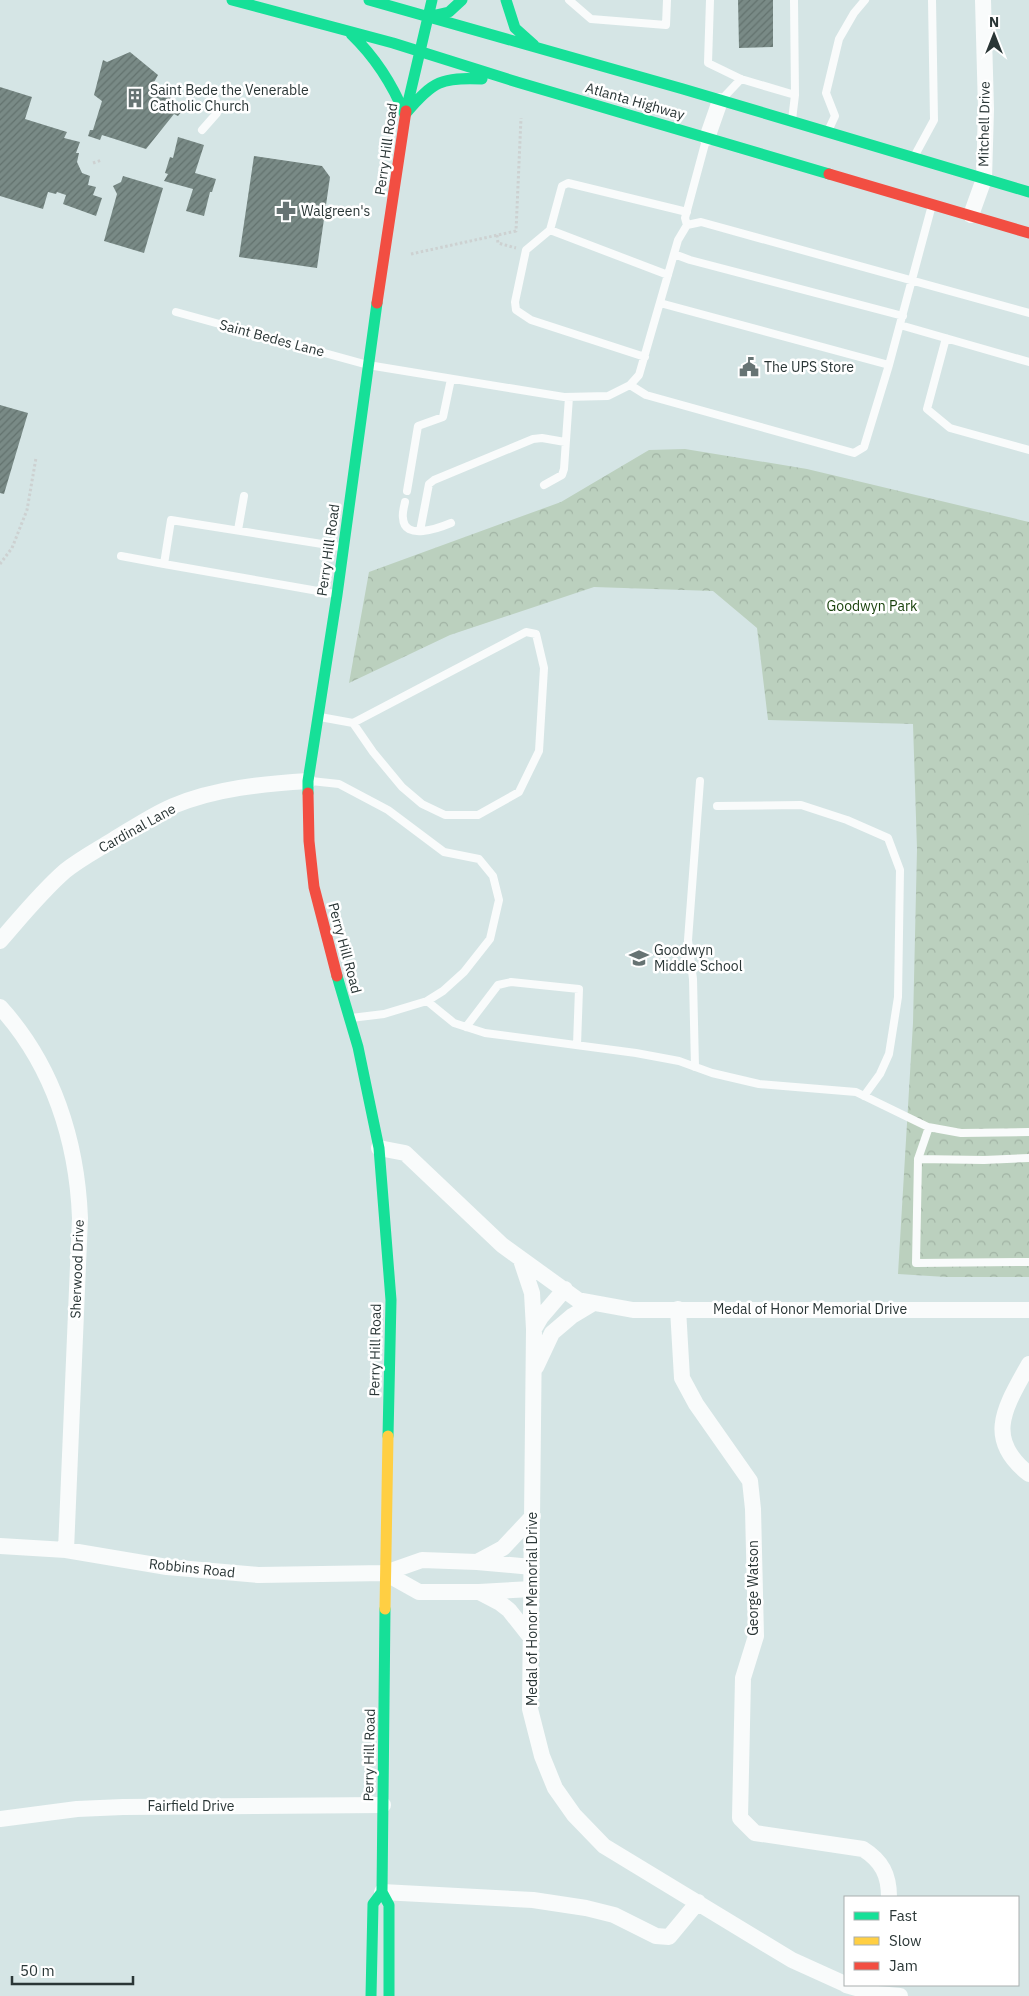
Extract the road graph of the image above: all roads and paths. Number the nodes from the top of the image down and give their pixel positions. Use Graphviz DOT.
graph roads {
  1 [pos="232,0"];
  2 [pos="369,0"];
  3 [pos="432,0"];
  4 [pos="462,0"];
  5 [pos="506,0"];
  6 [pos="569,0"];
  7 [pos="667,0"];
  8 [pos="710,0"];
  9 [pos="794,0"];
  10 [pos="865,0"];
  11 [pos="932,0"];
  12 [pos="983,0"];
  13 [pos="427,17"];
  14 [pos="348,31"];
  15 [pos="536,48"];
  16 [pos="418,51"];
  17 [pos="742,79"];
  18 [pos="517,82"];
  19 [pos="796,95"];
  20 [pos="216,100"];
  21 [pos="720,101"];
  22 [pos="405,115"];
  23 [pos="521,118"];
  24 [pos="791,122"];
  25 [pos="202,130"];
  26 [pos="827,133"];
  27 [pos="707,138"];
  28 [pos="913,158"];
  29 [pos="102,160"];
  30 [pos="93,163"];
  31 [pos="984,179"];
  32 [pos="1029,192"];
  33 [pos="933,204"];
  34 [pos="687,212"];
  35 [pos="971,216"];
  36 [pos="687,225"];
  37 [pos="550,230"];
  38 [pos="1029,233"];
  39 [pos="497,235"];
  40 [pos="526,250"];
  41 [pos="411,254"];
  42 [pos="674,254"];
  43 [pos="668,275"];
  44 [pos="912,281"];
  45 [pos="660,302"];
  46 [pos="176,312"];
  47 [pos="1029,313"];
  48 [pos="903,316"];
  49 [pos="900,325"];
  50 [pos="946,338"];
  51 [pos="645,357"];
  52 [pos="1029,362"];
  53 [pos="368,365"];
  54 [pos="889,365"];
  55 [pos="451,379"];
  56 [pos="630,385"];
  57 [pos="569,397"];
  58 [pos="565,442"];
  59 [pos="1029,450"];
  60 [pos="36,458"];
  61 [pos="544,485"];
  62 [pos="407,491"];
  63 [pos="244,496"];
  64 [pos="405,502"];
  65 [pos="451,523"];
  66 [pos="238,530"];
  67 [pos="420,531"];
  68 [pos="344,547"];
  69 [pos="121,556"];
  70 [pos="0,564"];
  71 [pos="164,564"];
  72 [pos="337,595"];
  73 [pos="319,717"];
  74 [pos="353,723"];
  75 [pos="308,781"];
  76 [pos="700,781"];
  77 [pos="717,806"];
  78 [pos="0,941"];
  79 [pos="427,1001"];
  80 [pos="0,1007"];
  81 [pos="349,1018"];
  82 [pos="466,1027"];
  83 [pos="577,1045"];
  84 [pos="695,1067"];
  85 [pos="864,1096"];
  86 [pos="929,1128"];
  87 [pos="1029,1132"];
  88 [pos="379,1148"];
  89 [pos="1029,1158"];
  90 [pos="918,1159"];
  91 [pos="521,1260"];
  92 [pos="1029,1262"];
  93 [pos="565,1289"];
  94 [pos="592,1304"];
  95 [pos="678,1308"];
  96 [pos="1029,1310"];
  97 [pos="534,1329"];
  98 [pos="1029,1364"];
  99 [pos="534,1371"];
  100 [pos="1029,1474"];
  101 [pos="533,1516"];
  102 [pos="0,1546"];
  103 [pos="66,1550"];
  104 [pos="477,1562"];
  105 [pos="532,1567"];
  106 [pos="385,1573"];
  107 [pos="532,1589"];
  108 [pos="479,1592"];
  109 [pos="532,1639"];
  110 [pos="383,1805"];
  111 [pos="0,1819"];
  112 [pos="382,1892"];
  113 [pos="889,1896"];
  114 [pos="698,1902"];
  115 [pos="844,1984"];
  116 [pos="849,1986"];
  117 [pos="891,1992"];
  118 [pos="371,1996"];
  119 [pos="389,1996"];
  1 -- 14 [label="main road, Atlanta Highway"];
  2 -- 13 [label="main road, Atlanta Highway"];
  3 -- 13 [label="main road, Perry Hill Road"];
  4 -- 13 [label="main road"];
  5 -- 15 [label="main road"];
  6 -- 7 [label="lane"];
  8 -- 17 [label="lane"];
  9 -- 19 [label="lane"];
  10 -- 26 [label="lane"];
  11 -- 28 [label="lane"];
  12 -- 31 [label="street, Mitchell Drive"];
  13 -- 15 [label="main road, Atlanta Highway"];
  13 -- 16 [label="main road, Perry Hill Road"];
  14 -- 16 [label="main road, Atlanta Highway"];
  14 -- 22 [label="main road"];
  15 -- 21 [label="main road, Atlanta Highway"];
  16 -- 18 [label="main road, Atlanta Highway"];
  16 -- 22 [label="main road, Perry Hill Road"];
  17 -- 19 [label="lane"];
  17 -- 21 [label="lane"];
  18 -- 22 [label="main road"];
  18 -- 27 [label="main road, Atlanta Highway"];
  19 -- 24 [label="lane"];
  20 -- 25 [label="lane"];
  21 -- 24 [label="main road, Atlanta Highway"];
  21 -- 27 [label="street"];
  22 -- 53 [label="main road, Perry Hill Road"];
  23 -- 39 [label="path"];
  24 -- 26 [label="main road, Atlanta Highway"];
  26 -- 28 [label="main road, Atlanta Highway"];
  27 -- 33 [label="main road, Atlanta Highway"];
  27 -- 34 [label="lane"];
  28 -- 31 [label="main road, Atlanta Highway"];
  29 -- 30 [label="path"];
  31 -- 32 [label="main road, Atlanta Highway"];
  31 -- 35 [label="street, Mitchell Drive"];
  33 -- 35 [label="main road, Atlanta Highway"];
  33 -- 44 [label="lane"];
  34 -- 36 [label="lane"];
  34 -- 37 [label="lane"];
  35 -- 38 [label="main road, Atlanta Highway"];
  36 -- 42 [label="lane"];
  36 -- 44 [label="lane"];
  37 -- 40 [label="lane"];
  37 -- 43 [label="lane"];
  39 -- 40 [label="path"];
  39 -- 41 [label="path"];
  40 -- 51 [label="lane"];
  42 -- 43 [label="lane"];
  42 -- 48 [label="lane"];
  43 -- 45 [label="lane"];
  44 -- 47 [label="lane"];
  44 -- 48 [label="lane"];
  45 -- 51 [label="lane"];
  45 -- 54 [label="lane"];
  46 -- 53 [label="lane, Saint Bedes Lane"];
  48 -- 49 [label="lane"];
  49 -- 50 [label="lane"];
  49 -- 54 [label="lane"];
  50 -- 52 [label="lane"];
  50 -- 59 [label="lane"];
  51 -- 56 [label="lane"];
  53 -- 55 [label="lane, Saint Bedes Lane"];
  53 -- 68 [label="main road, Perry Hill Road"];
  54 -- 56 [label="lane"];
  55 -- 57 [label="lane, Saint Bedes Lane"];
  55 -- 62 [label="lane"];
  56 -- 57 [label="lane, Saint Bedes Lane"];
  57 -- 58 [label="lane"];
  58 -- 61 [label="lane"];
  58 -- 67 [label="lane"];
  60 -- 70 [label="path"];
  63 -- 66 [label="lane"];
  64 -- 67 [label="lane"];
  65 -- 67 [label="lane"];
  66 -- 68 [label="lane"];
  66 -- 71 [label="lane"];
  68 -- 72 [label="main road, Perry Hill Road"];
  69 -- 71 [label="lane"];
  71 -- 72 [label="lane"];
  72 -- 73 [label="main road, Perry Hill Road"];
  73 -- 74 [label="lane"];
  73 -- 75 [label="main road, Perry Hill Road"];
  74 -- 74 [label="lane"];
  75 -- 78 [label="street, Cardinal Lane"];
  75 -- 79 [label="lane"];
  75 -- 81 [label="main road, Perry Hill Road"];
  76 -- 84 [label="lane"];
  77 -- 85 [label="lane"];
  79 -- 81 [label="lane"];
  79 -- 82 [label="lane"];
  80 -- 103 [label="street, Sherwood Drive"];
  81 -- 88 [label="main road, Perry Hill Road"];
  82 -- 83 [label="lane"];
  82 -- 83 [label="lane"];
  83 -- 84 [label="lane"];
  84 -- 85 [label="lane"];
  85 -- 86 [label="lane"];
  86 -- 87 [label="lane"];
  86 -- 90 [label="lane"];
  88 -- 91 [label="street, Medal of Honor Memorial Drive"];
  88 -- 106 [label="main road, Perry Hill Road"];
  89 -- 90 [label="lane"];
  90 -- 92 [label="lane"];
  91 -- 93 [label="street, Medal of Honor Memorial Drive"];
  91 -- 97 [label="street, Medal of Honor Memorial Drive"];
  93 -- 94 [label="street, Medal of Honor Memorial Drive"];
  93 -- 97 [label="street"];
  94 -- 95 [label="street, Medal of Honor Memorial Drive"];
  94 -- 99 [label="street, Medal of Honor Memorial Drive"];
  95 -- 96 [label="street, Medal of Honor Memorial Drive"];
  95 -- 113 [label="street, George Watson"];
  97 -- 99 [label="street, Medal of Honor Memorial Drive"];
  98 -- 100 [label="street"];
  99 -- 101 [label="street, Medal of Honor Memorial Drive"];
  101 -- 104 [label="street"];
  101 -- 105 [label="street, Medal of Honor Memorial Drive"];
  102 -- 103 [label="street, Robbins Road"];
  103 -- 106 [label="street, Robbins Road"];
  104 -- 105 [label="street"];
  104 -- 106 [label="street"];
  105 -- 107 [label="street, Medal of Honor Memorial Drive"];
  106 -- 108 [label="street"];
  106 -- 110 [label="main road, Perry Hill Road"];
  107 -- 108 [label="street"];
  107 -- 109 [label="street, Medal of Honor Memorial Drive"];
  108 -- 109 [label="street"];
  109 -- 114 [label="street, Medal of Honor Memorial Drive"];
  110 -- 111 [label="street, Fairfield Drive"];
  110 -- 112 [label="main road, Perry Hill Road"];
  112 -- 114 [label="street"];
  112 -- 118 [label="main road, Perry Hill Road"];
  112 -- 119 [label="main road, Perry Hill Road"];
  114 -- 115 [label="street, Medal of Honor Memorial Drive"];
  116 -- 117 [label="street, Medal of Honor Memorial Drive"];
}
